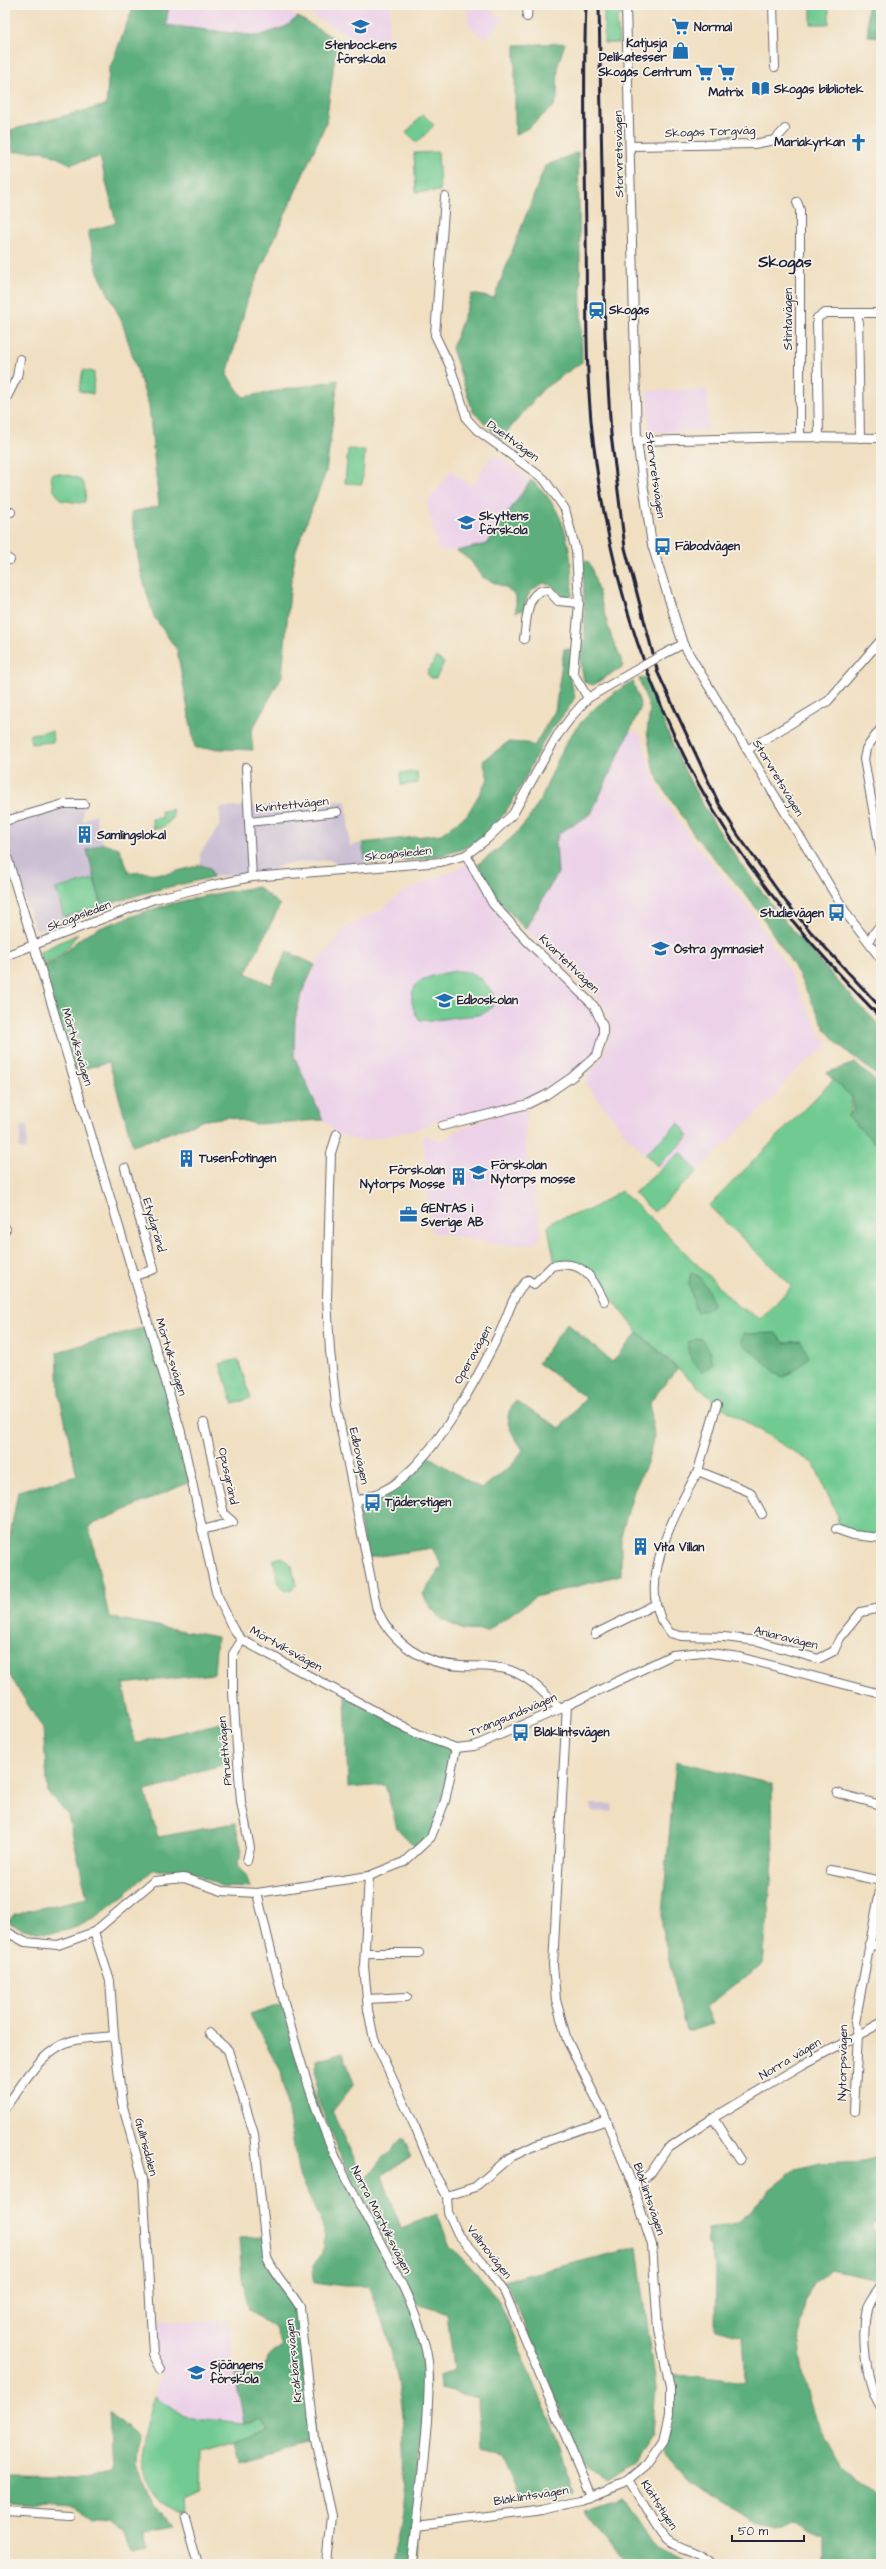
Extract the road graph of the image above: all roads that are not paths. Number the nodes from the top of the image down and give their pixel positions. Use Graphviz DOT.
graph roads {
  1 [pos="528,5"];
  2 [pos="626,5"];
  3 [pos="773,5"];
  4 [pos="527,17"];
  5 [pos="774,67"];
  6 [pos="785,129"];
  7 [pos="631,146"];
  8 [pos="445,197"];
  9 [pos="797,202"];
  10 [pos="858,313"];
  11 [pos="881,313"];
  12 [pos="20,359"];
  13 [pos="5,400"];
  14 [pos="800,437"];
  15 [pos="819,438"];
  16 [pos="860,438"];
  17 [pos="881,438"];
  18 [pos="636,441"];
  19 [pos="579,603"];
  20 [pos="524,639"];
  21 [pos="881,640"];
  22 [pos="683,644"];
  23 [pos="588,698"];
  24 [pos="881,728"];
  25 [pos="747,750"];
  26 [pos="246,767"];
  27 [pos="84,804"];
  28 [pos="338,812"];
  29 [pos="5,821"];
  30 [pos="249,822"];
  31 [pos="5,850"];
  32 [pos="466,854"];
  33 [pos="881,854"];
  34 [pos="252,877"];
  35 [pos="881,924"];
  36 [pos="868,941"];
  37 [pos="33,946"];
  38 [pos="5,956"];
  39 [pos="881,959"];
  40 [pos="442,1126"];
  41 [pos="337,1134"];
  42 [pos="125,1168"];
  43 [pos="135,1276"];
  44 [pos="604,1301"];
  45 [pos="717,1404"];
  46 [pos="204,1423"];
  47 [pos="698,1471"];
  48 [pos="356,1501"];
  49 [pos="762,1514"];
  50 [pos="836,1529"];
  51 [pos="202,1530"];
  52 [pos="881,1538"];
  53 [pos="656,1604"];
  54 [pos="881,1608"];
  55 [pos="595,1634"];
  56 [pos="242,1640"];
  57 [pos="881,1694"];
  58 [pos="563,1707"];
  59 [pos="456,1748"];
  60 [pos="837,1793"];
  61 [pos="881,1805"];
  62 [pos="247,1862"];
  63 [pos="830,1870"];
  64 [pos="369,1876"];
  65 [pos="881,1881"];
  66 [pos="881,1885"];
  67 [pos="257,1893"];
  68 [pos="5,1932"];
  69 [pos="94,1932"];
  70 [pos="869,1944"];
  71 [pos="881,1946"];
  72 [pos="365,1953"];
  73 [pos="419,1953"];
  74 [pos="407,1997"];
  75 [pos="367,1999"];
  76 [pos="881,2023"];
  77 [pos="209,2033"];
  78 [pos="858,2034"];
  79 [pos="114,2036"];
  80 [pos="5,2108"];
  81 [pos="854,2111"];
  82 [pos="713,2118"];
  83 [pos="607,2120"];
  84 [pos="740,2160"];
  85 [pos="634,2186"];
  86 [pos="448,2196"];
  87 [pos="881,2285"];
  88 [pos="161,2368"];
  89 [pos="881,2407"];
  90 [pos="628,2480"];
  91 [pos="591,2496"];
  92 [pos="5,2511"];
  93 [pos="70,2515"];
  94 [pos="185,2517"];
  95 [pos="416,2525"];
  96 [pos="198,2564"];
  97 [pos="327,2564"];
  98 [pos="412,2564"];
  99 [pos="712,2564"];
  1 -- 4 [label="street"];
  2 -- 7 [label="street, Storvretsvägen"];
  3 -- 5 [label="street"];
  6 -- 7 [label="street, Skogås Torgväg"];
  7 -- 18 [label="street, Storvretsvägen"];
  8 -- 19 [label="street, Duettvägen"];
  9 -- 14 [label="street, Stintavägen"];
  10 -- 11 [label="street"];
  10 -- 15 [label="street"];
  10 -- 16 [label="street"];
  12 -- 13 [label="street"];
  14 -- 15 [label="street"];
  14 -- 18 [label="street"];
  15 -- 16 [label="street"];
  16 -- 17 [label="street"];
  18 -- 22 [label="street, Storvretsvägen"];
  19 -- 20 [label="street"];
  19 -- 23 [label="street, Duettvägen"];
  21 -- 25 [label="street"];
  22 -- 23 [label="street, Skogåsleden, bridge"];
  22 -- 25 [label="street, Storvretsvägen"];
  23 -- 32 [label="street, Skogåsleden"];
  24 -- 33 [label="street"];
  25 -- 36 [label="street, Storvretsvägen"];
  26 -- 30 [label="street, Kvintettvägen"];
  27 -- 29 [label="street"];
  28 -- 30 [label="street, Kvintettvägen"];
  30 -- 34 [label="street, Kvintettvägen"];
  31 -- 37 [label="street, Mörtviksvägen"];
  32 -- 34 [label="street, Skogåsleden"];
  32 -- 40 [label="street, Kvartettvägen"];
  34 -- 37 [label="street, Skogåsleden"];
  35 -- 36 [label="street"];
  36 -- 39 [label="street, Storvretsvägen"];
  37 -- 38 [label="street, Skogåsleden"];
  37 -- 43 [label="street, Mörtviksvägen"];
  41 -- 48 [label="street, Edbovägen"];
  42 -- 43 [label="street, Etydgränd"];
  43 -- 51 [label="street, Mörtviksvägen"];
  44 -- 48 [label="street, Operavägen"];
  45 -- 47 [label="street, Aniaravägen"];
  46 -- 51 [label="street, Opusgränd"];
  47 -- 49 [label="street"];
  47 -- 53 [label="street, Aniaravägen"];
  48 -- 58 [label="street, Edbovägen"];
  50 -- 52 [label="street"];
  51 -- 56 [label="street, Mörtviksvägen"];
  53 -- 54 [label="street, Aniaravägen"];
  53 -- 55 [label="street"];
  56 -- 59 [label="street, Mörtviksvägen"];
  56 -- 62 [label="street, Piruettvägen"];
  57 -- 58 [label="street, Trångsundsvägen"];
  58 -- 59 [label="street, Trångsundsvägen"];
  58 -- 83 [label="street, Blåklintsvägen"];
  59 -- 64 [label="street"];
  60 -- 61 [label="street"];
  63 -- 65 [label="street"];
  64 -- 67 [label="street"];
  64 -- 72 [label="street, Vallmovägen"];
  66 -- 70 [label="street, Nytorpsvägen"];
  67 -- 69 [label="street"];
  67 -- 95 [label="street, Norra Mörtviksvägen"];
  68 -- 69 [label="street"];
  69 -- 79 [label="street, Gullrisdalen"];
  70 -- 71 [label="street"];
  70 -- 78 [label="street, Nytorpsvägen"];
  72 -- 73 [label="street"];
  72 -- 75 [label="street, Vallmovägen"];
  74 -- 75 [label="street"];
  75 -- 86 [label="street, Vallmovägen"];
  76 -- 78 [label="street, Norra vägen"];
  77 -- 97 [label="street, Kråkbärsvägen"];
  78 -- 81 [label="street, Nytorpsvägen"];
  78 -- 82 [label="street, Norra vägen"];
  79 -- 80 [label="street"];
  79 -- 88 [label="street, Gullrisdalen"];
  82 -- 84 [label="street"];
  82 -- 85 [label="street, Norra vägen"];
  83 -- 85 [label="street, Blåklintsvägen"];
  83 -- 86 [label="street"];
  85 -- 90 [label="street, Blåklintsvägen"];
  86 -- 91 [label="street, Vallmovägen"];
  87 -- 89 [label="street"];
  90 -- 91 [label="street, Blåklintsvägen"];
  90 -- 99 [label="street, Klättstigen"];
  91 -- 95 [label="street, Blåklintsvägen"];
  92 -- 93 [label="street"];
  94 -- 96 [label="street"];
  95 -- 98 [label="street, Norra Mörtviksvägen"];
}
